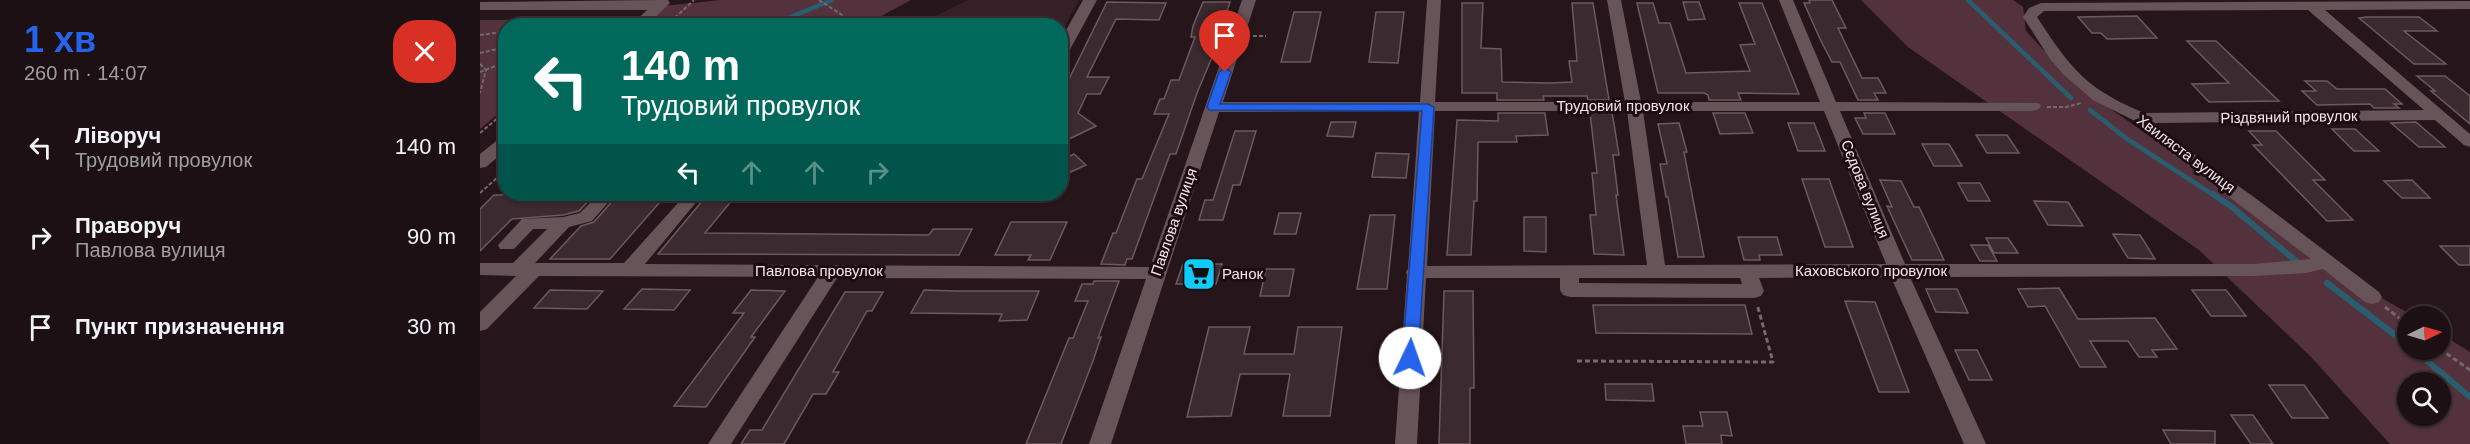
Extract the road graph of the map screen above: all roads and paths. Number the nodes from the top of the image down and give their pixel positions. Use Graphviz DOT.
graph roads {
  1 [pos="694,0"];
  2 [pos="1090,0"];
  3 [pos="1249,0"];
  4 [pos="1434,0"];
  5 [pos="1614,0"];
  6 [pos="1786,0"];
  7 [pos="821,1"];
  8 [pos="540,3"];
  9 [pos="663,3"];
  10 [pos="2039,3"];
  11 [pos="2470,5"];
  12 [pos="480,6"];
  13 [pos="2312,6"];
  14 [pos="646,18"];
  15 [pos="675,18"];
  16 [pos="848,18"];
  17 [pos="498,33"];
  18 [pos="480,35"];
  19 [pos="1068,40"];
  20 [pos="498,49"];
  21 [pos="480,53"];
  22 [pos="480,64"];
  23 [pos="498,65"];
  24 [pos="486,70"];
  25 [pos="480,72"];
  26 [pos="480,93"];
  27 [pos="2099,97"];
  28 [pos="1831,105"];
  29 [pos="1634,106"];
  30 [pos="2033,106"];
  31 [pos="1213,107"];
  32 [pos="1428,107"];
  33 [pos="2438,115"];
  34 [pos="498,118"];
  35 [pos="2140,118"];
  36 [pos="480,133"];
  37 [pos="2470,142"];
  38 [pos="498,148"];
  39 [pos="480,163"];
  40 [pos="498,177"];
  41 [pos="480,194"];
  42 [pos="600,201"];
  43 [pos="689,201"];
  44 [pos="563,223"];
  45 [pos="542,245"];
  46 [pos="2327,261"];
  47 [pos="480,269"];
  48 [pos="526,269"];
  49 [pos="629,270"];
  50 [pos="832,271"];
  51 [pos="1898,271"];
  52 [pos="1415,272"];
  53 [pos="1569,272"];
  54 [pos="1657,272"];
  55 [pos="1748,272"];
  56 [pos="1157,273"];
  57 [pos="1754,291"];
  58 [pos="2372,297"];
  59 [pos="2397,316"];
  60 [pos="482,320"];
  61 [pos="2451,357"];
  62 [pos="1577,361"];
  63 [pos="2470,370"];
  64 [pos="719,444"];
  65 [pos="1100,444"];
  66 [pos="1406,444"];
  67 [pos="1975,444"];
  1 -- 15 [label="path"];
  2 -- 19 [label="street"];
  3 -- 31 [label="street, Павлова вулиця"];
  4 -- 32 [label="street"];
  5 -- 29 [label="street"];
  6 -- 28 [label="street, Сєдова вулиця"];
  7 -- 16 [label="path"];
  8 -- 9 [label="street"];
  8 -- 12 [label="street"];
  9 -- 14 [label="street"];
  10 -- 13 [label="street"];
  10 -- 27 [label="street, Хвиляста вулиця"];
  11 -- 13 [label="street"];
  13 -- 33 [label="street"];
  17 -- 18 [label="path"];
  20 -- 21 [label="path"];
  22 -- 24 [label="path"];
  23 -- 24 [label="path"];
  24 -- 25 [label="path"];
  24 -- 26 [label="path"];
  27 -- 30 [label="path"];
  27 -- 35 [label="street, Хвиляста вулиця"];
  28 -- 29 [label="street, Трудовий провулок"];
  28 -- 30 [label="street, Трудовий провулок"];
  28 -- 51 [label="street, Сєдова вулиця"];
  29 -- 32 [label="street, Трудовий провулок"];
  29 -- 54 [label="street"];
  31 -- 32 [label="street, Трудовий провулок"];
  31 -- 56 [label="street, Павлова вулиця"];
  32 -- 52 [label="street"];
  33 -- 35 [label="street, Різдвяний провулок"];
  33 -- 37 [label="street"];
  34 -- 36 [label="path"];
  35 -- 46 [label="street, Хвиляста вулиця"];
  38 -- 39 [label="street"];
  40 -- 41 [label="path"];
  42 -- 44 [label="street"];
  43 -- 49 [label="street"];
  44 -- 45 [label="street"];
  44 -- 45 [label="street"];
  45 -- 48 [label="street"];
  46 -- 51 [label="street, Каховського провулок"];
  46 -- 58 [label="street, Хвиляста вулиця"];
  47 -- 48 [label="street, Павлова провулок"];
  48 -- 49 [label="street, Павлова провулок"];
  48 -- 60 [label="street"];
  49 -- 50 [label="street, Павлова провулок"];
  50 -- 56 [label="street, Павлова провулок"];
  50 -- 64 [label="street"];
  51 -- 55 [label="street, Каховського провулок"];
  51 -- 67 [label="street, Сєдова вулиця"];
  52 -- 53 [label="street, Каховського провулок"];
  52 -- 66 [label="street"];
  53 -- 54 [label="street, Каховського провулок"];
  53 -- 57 [label="street"];
  54 -- 55 [label="street, Каховського провулок"];
  55 -- 57 [label="street"];
  56 -- 65 [label="street, Павлова вулиця"];
  57 -- 62 [label="path"];
  58 -- 59 [label="path"];
  61 -- 63 [label="path"];
}
